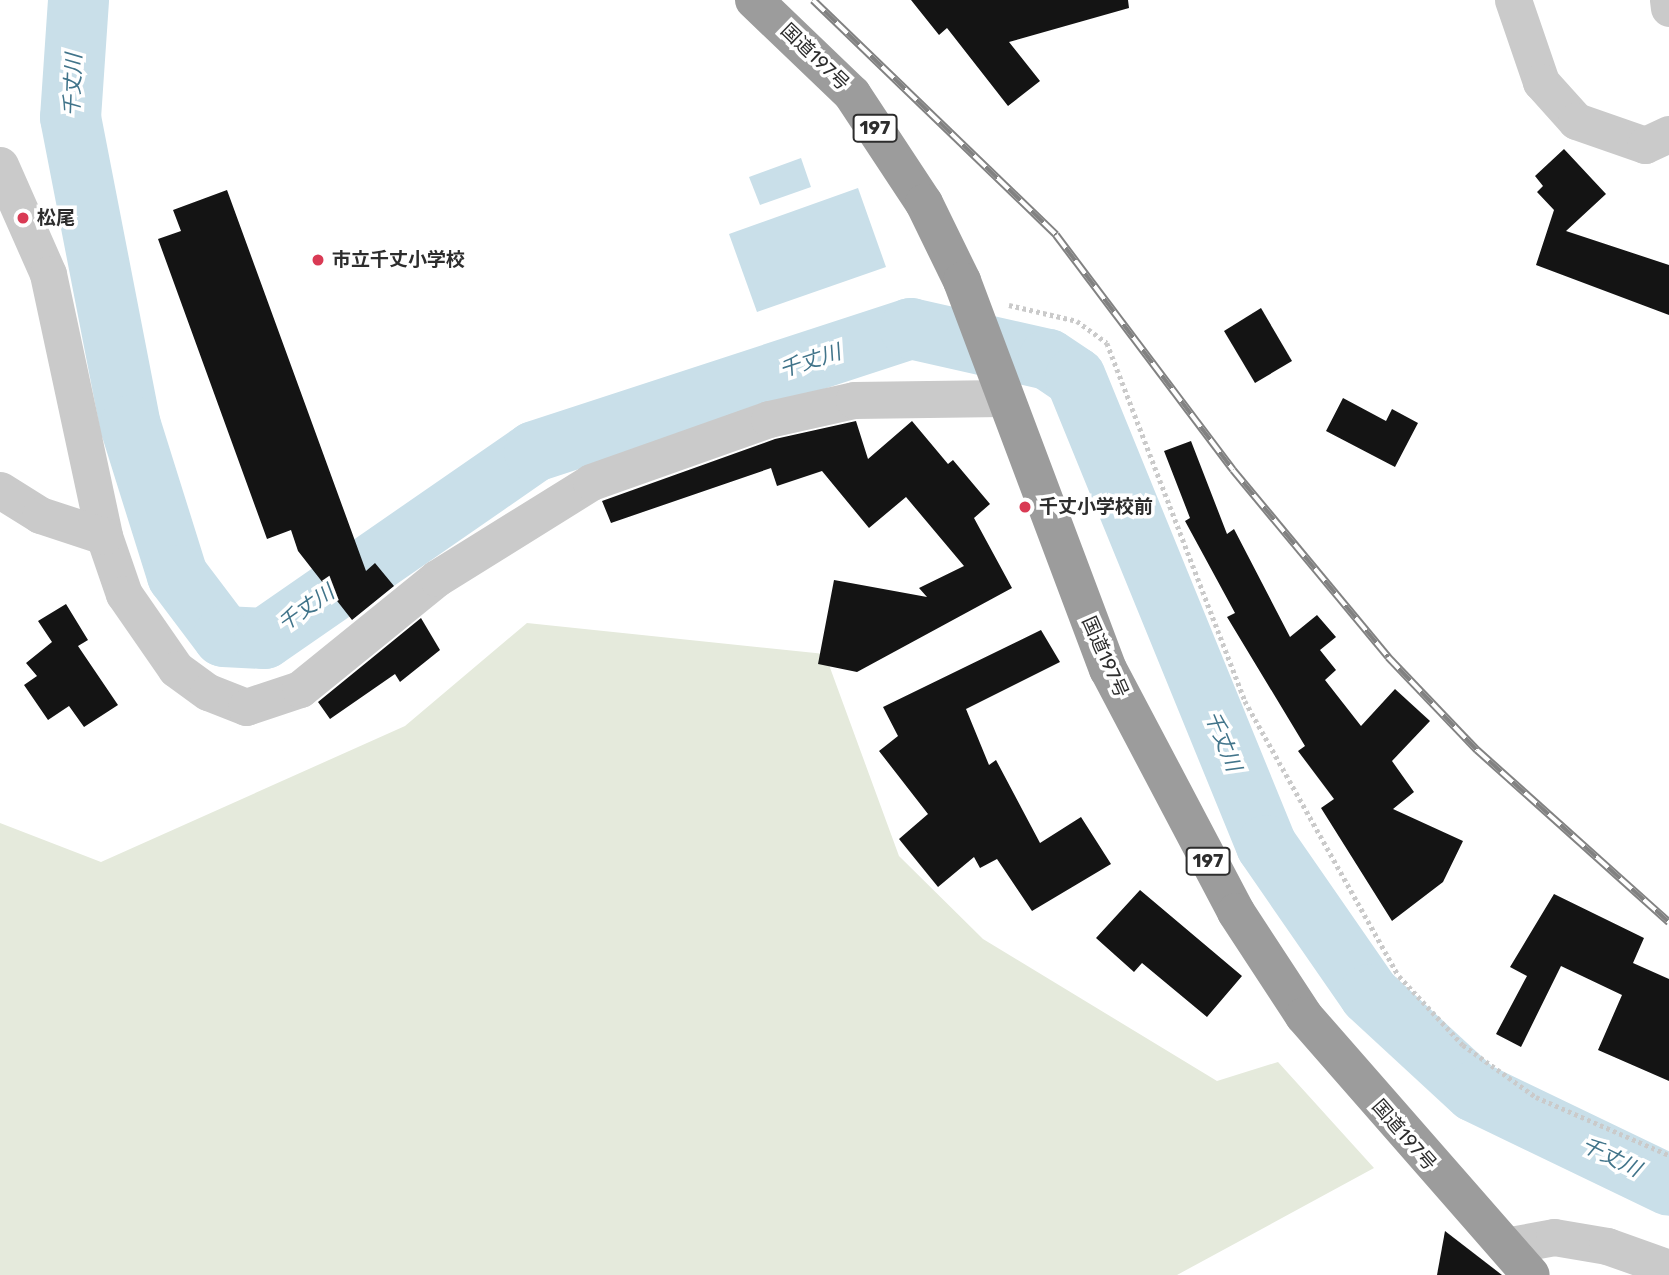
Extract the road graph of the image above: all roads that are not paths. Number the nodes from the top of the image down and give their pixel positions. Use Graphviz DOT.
graph roads {
  1 [pos="754,0"];
  2 [pos="1513,0"];
  3 [pos="1668,0"];
  4 [pos="1669,8"];
  5 [pos="1669,134"];
  6 [pos="0,165"];
  7 [pos="999,389"];
  8 [pos="0,490"];
  9 [pos="104,536"];
  10 [pos="1505,1246"];
  11 [pos="1669,1268"];
  12 [pos="1531,1275"];
  1 -- 7 [label="highway, 国道197号 / 197"];
  2 -- 5 [label="street"];
  3 -- 4 [label="street"];
  6 -- 9 [label="street"];
  7 -- 9 [label="street"];
  7 -- 10 [label="highway, 国道197号 / 197"];
  8 -- 9 [label="street"];
  10 -- 11 [label="street"];
  10 -- 12 [label="highway, 国道197号 / 197"];
}
